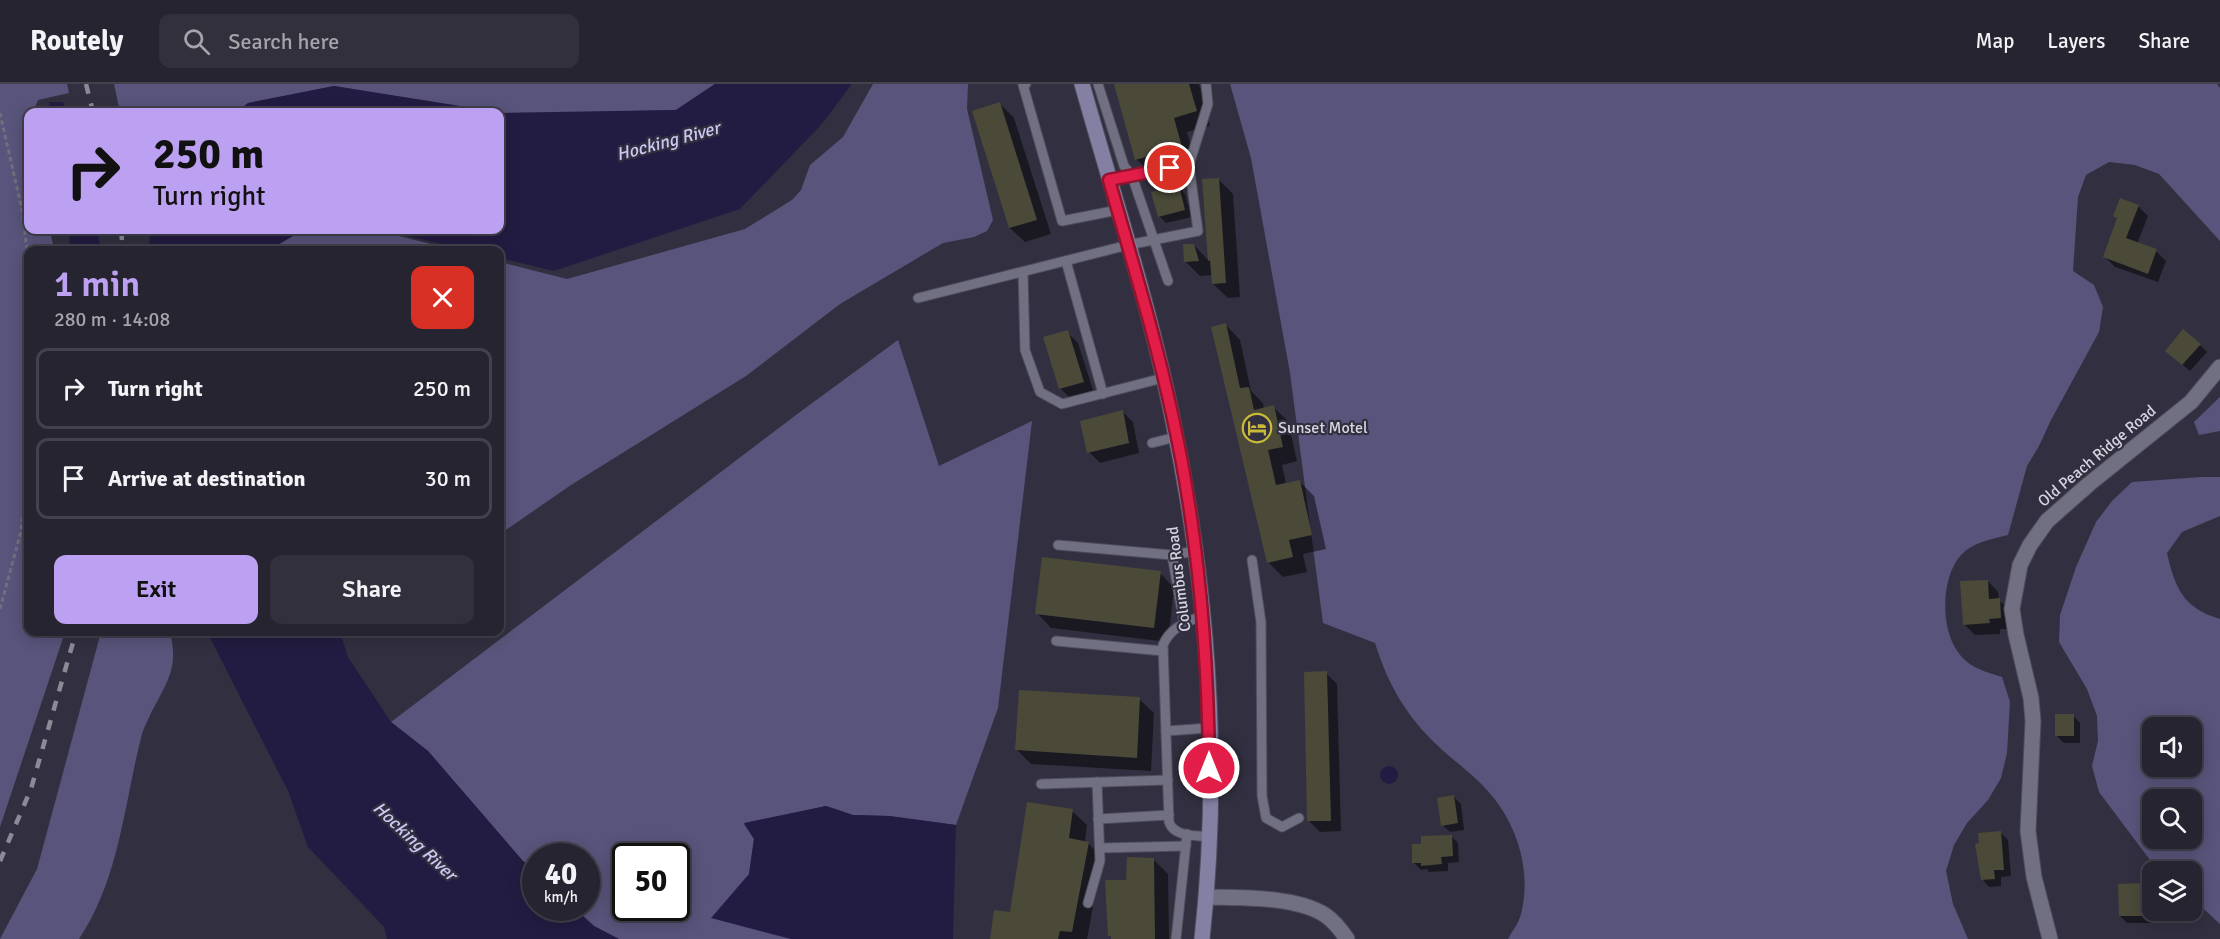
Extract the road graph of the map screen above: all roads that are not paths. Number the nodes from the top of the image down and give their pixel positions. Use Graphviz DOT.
graph roads {
  1 [pos="1026,84"];
  2 [pos="1082,84"];
  3 [pos="1098,84"];
  4 [pos="1206,84"];
  5 [pos="1189,165"];
  6 [pos="1132,176"];
  7 [pos="1109,180"];
  8 [pos="1118,210"];
  9 [pos="1154,240"];
  10 [pos="1128,245"];
  11 [pos="1066,261"];
  12 [pos="1023,272"];
  13 [pos="1168,281"];
  14 [pos="918,298"];
  15 [pos="2220,367"];
  16 [pos="1163,378"];
  17 [pos="1102,394"];
  18 [pos="1176,437"];
  19 [pos="1152,443"];
  20 [pos="1058,545"];
  21 [pos="1196,551"];
  22 [pos="1172,555"];
  23 [pos="1252,560"];
  24 [pos="1203,615"];
  25 [pos="1184,623"];
  26 [pos="1056,641"];
  27 [pos="1163,651"];
  28 [pos="1209,728"];
  29 [pos="1166,731"];
  30 [pos="1167,780"];
  31 [pos="1097,782"];
  32 [pos="1041,784"];
  33 [pos="1169,815"];
  34 [pos="1299,818"];
  35 [pos="1098,819"];
  36 [pos="1187,834"];
  37 [pos="1208,837"];
  38 [pos="1186,846"];
  39 [pos="1100,848"];
  40 [pos="1206,897"];
  41 [pos="1088,903"];
  42 [pos="1176,939"];
  43 [pos="1202,939"];
  44 [pos="1347,939"];
  45 [pos="2050,939"];
  1 -- 8 [label="lane"];
  2 -- 7 [label="main road, Columbus Road"];
  3 -- 6 [label="lane"];
  4 -- 5 [label="lane"];
  5 -- 6 [label="lane"];
  5 -- 9 [label="lane"];
  6 -- 7 [label="lane"];
  6 -- 9 [label="lane"];
  7 -- 8 [label="main road, Columbus Road"];
  8 -- 10 [label="main road, Columbus Road"];
  9 -- 10 [label="lane"];
  9 -- 13 [label="lane"];
  10 -- 11 [label="lane"];
  10 -- 16 [label="main road, Columbus Road"];
  11 -- 12 [label="lane"];
  11 -- 17 [label="lane"];
  12 -- 14 [label="lane"];
  12 -- 17 [label="lane"];
  15 -- 45 [label="street, Old Peach Ridge Road"];
  16 -- 17 [label="lane"];
  16 -- 18 [label="main road, Columbus Road"];
  18 -- 19 [label="lane"];
  18 -- 21 [label="main road, Columbus Road"];
  20 -- 22 [label="lane"];
  21 -- 22 [label="lane"];
  21 -- 24 [label="main road, Columbus Road"];
  22 -- 25 [label="lane"];
  23 -- 34 [label="lane"];
  24 -- 25 [label="lane"];
  24 -- 28 [label="main road, Columbus Road"];
  25 -- 27 [label="lane"];
  26 -- 27 [label="lane"];
  27 -- 29 [label="lane"];
  28 -- 29 [label="lane"];
  28 -- 37 [label="main road, Columbus Road"];
  29 -- 30 [label="lane"];
  30 -- 31 [label="lane"];
  30 -- 33 [label="lane"];
  31 -- 32 [label="lane"];
  31 -- 35 [label="lane"];
  33 -- 35 [label="lane"];
  33 -- 36 [label="lane"];
  35 -- 39 [label="lane"];
  36 -- 37 [label="lane"];
  36 -- 38 [label="lane"];
  37 -- 40 [label="main road, Columbus Road"];
  38 -- 39 [label="lane"];
  38 -- 42 [label="lane"];
  39 -- 41 [label="lane"];
  40 -- 43 [label="main road, Columbus Road"];
  40 -- 44 [label="street"];
}
